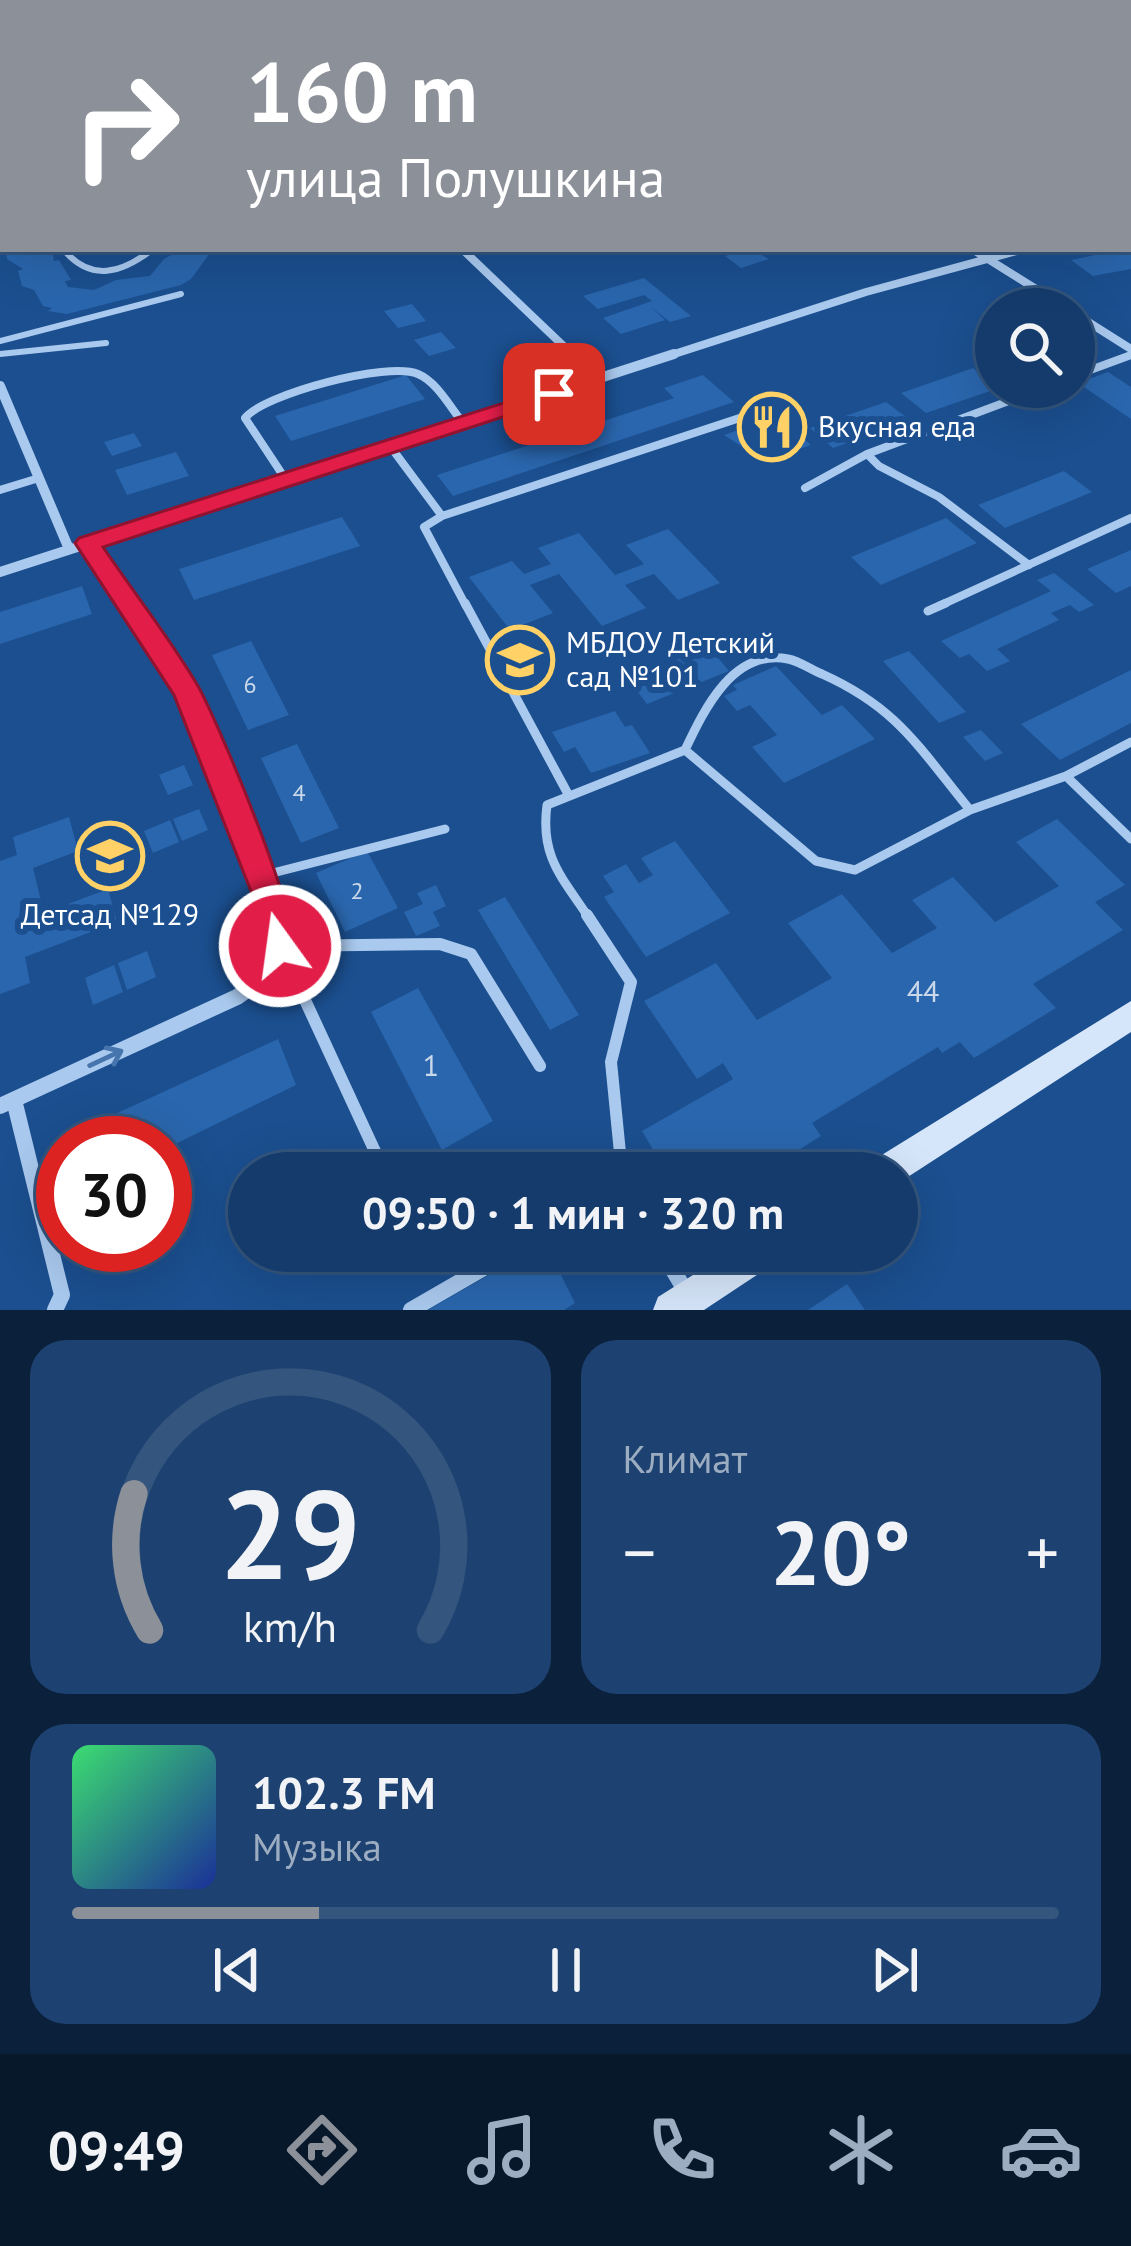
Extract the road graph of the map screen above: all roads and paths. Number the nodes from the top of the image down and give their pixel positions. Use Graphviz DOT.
graph roads {
  1 [pos="65,252"];
  2 [pos="149,252"];
  3 [pos="465,252"];
  4 [pos="977,252"];
  5 [pos="1010,252"];
  6 [pos="986,257"];
  7 [pos="1035,288"];
  8 [pos="181,294"];
  9 [pos="1095,327"];
  10 [pos="0,341"];
  11 [pos="106,343"];
  12 [pos="1131,352"];
  13 [pos="0,354"];
  14 [pos="1095,367"];
  15 [pos="599,380"];
  16 [pos="0,386"];
  17 [pos="776,406"];
  18 [pos="990,408"];
  19 [pos="463,423"];
  20 [pos="390,446"];
  21 [pos="867,454"];
  22 [pos="39,478"];
  23 [pos="286,480"];
  24 [pos="805,488"];
  25 [pos="0,490"];
  26 [pos="442,516"];
  27 [pos="1131,518"];
  28 [pos="88,543"];
  29 [pos="69,549"];
  30 [pos="1029,565"];
  31 [pos="0,572"];
  32 [pos="928,611"];
  33 [pos="1131,742"];
  34 [pos="685,750"];
  35 [pos="1066,776"];
  36 [pos="568,794"];
  37 [pos="970,811"];
  38 [pos="445,830"];
  39 [pos="1131,839"];
  40 [pos="261,876"];
  41 [pos="280,946"];
  42 [pos="1131,1015"];
  43 [pos="540,1066"];
  44 [pos="7,1103"];
  45 [pos="375,1152"];
  46 [pos="619,1152"];
  47 [pos="917,1152"];
  48 [pos="477,1272"];
  49 [pos="669,1272"];
  50 [pos="730,1272"];
  51 [pos="680,1304"];
  52 [pos="55,1310"];
  53 [pos="411,1310"];
  1 -- 2 [label="lane"];
  3 -- 15 [label="street"];
  4 -- 6 [label="street"];
  5 -- 6 [label="street"];
  6 -- 7 [label="street"];
  6 -- 15 [label="street"];
  8 -- 10 [label="lane"];
  9 -- 12 [label="street"];
  11 -- 13 [label="lane"];
  12 -- 14 [label="lane"];
  15 -- 19 [label="street"];
  16 -- 22 [label="street"];
  17 -- 26 [label="lane"];
  18 -- 21 [label="lane"];
  19 -- 20 [label="street"];
  19 -- 23 [label="lane"];
  20 -- 23 [label="street"];
  20 -- 26 [label="lane"];
  21 -- 24 [label="lane"];
  21 -- 30 [label="lane"];
  22 -- 25 [label="lane"];
  22 -- 29 [label="street"];
  23 -- 28 [label="street"];
  26 -- 36 [label="lane"];
  27 -- 30 [label="lane"];
  28 -- 29 [label="street"];
  28 -- 40 [label="street"];
  29 -- 31 [label="street"];
  30 -- 32 [label="lane"];
  33 -- 35 [label="lane"];
  34 -- 36 [label="lane"];
  34 -- 37 [label="lane"];
  34 -- 37 [label="lane"];
  35 -- 37 [label="lane"];
  35 -- 39 [label="lane"];
  36 -- 46 [label="lane"];
  38 -- 40 [label="lane"];
  40 -- 41 [label="street"];
  41 -- 43 [label="lane"];
  44 -- 41 [label="street, one-way"];
  41 -- 45 [label="lane"];
  42 -- 47 [label="main road"];
  44 -- 52 [label="street"];
  48 -- 53 [label="street"];
  49 -- 51 [label="street"];
  50 -- 51 [label="main road"];
}
